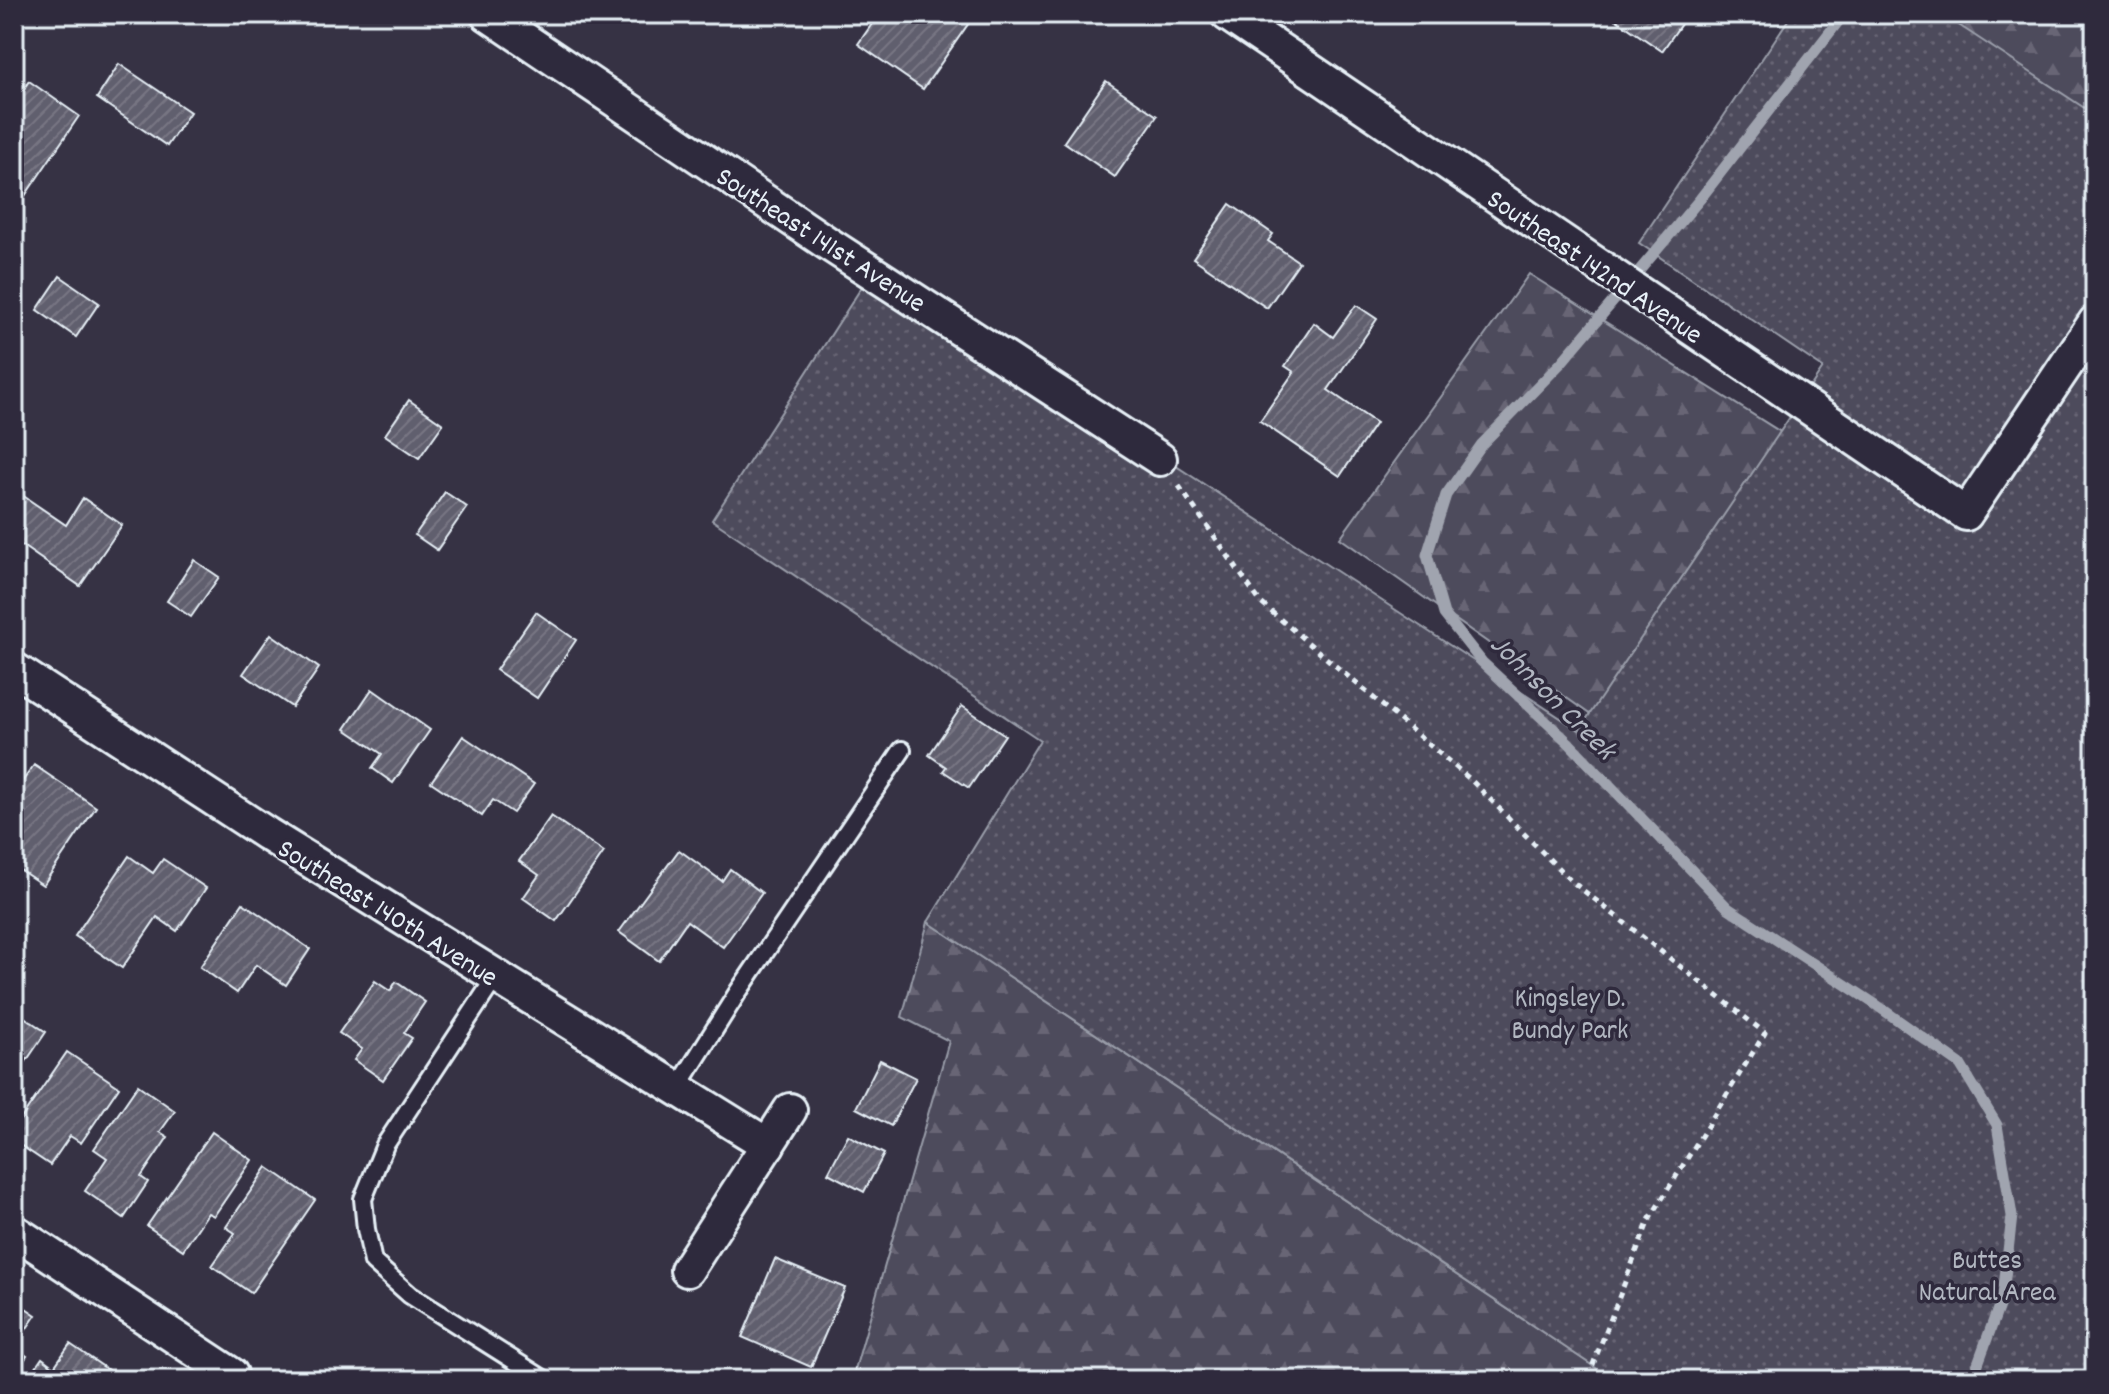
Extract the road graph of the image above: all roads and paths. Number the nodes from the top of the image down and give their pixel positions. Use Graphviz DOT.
graph roads {
  1 [pos="487,14"];
  2 [pos="1227,14"];
  3 [pos="2095,322"];
  4 [pos="1160,459"];
  5 [pos="14,669"];
  6 [pos="902,750"];
  7 [pos="495,978"];
  8 [pos="677,1089"];
  9 [pos="790,1110"];
  10 [pos="768,1145"];
  11 [pos="14,1231"];
  12 [pos="687,1270"];
  13 [pos="231,1374"];
  14 [pos="545,1380"];
  15 [pos="1587,1380"];
  1 -- 4 [label="street, Southeast 141st Avenue"];
  2 -- 3 [label="street, Southeast 142nd Avenue"];
  4 -- 15 [label="path"];
  5 -- 7 [label="street, Southeast 140th Avenue"];
  6 -- 8 [label="lane"];
  7 -- 8 [label="street, Southeast 140th Avenue"];
  7 -- 14 [label="lane"];
  8 -- 10 [label="street, Southeast 140th Avenue"];
  9 -- 10 [label="street"];
  10 -- 12 [label="street"];
  11 -- 13 [label="street"];
}
